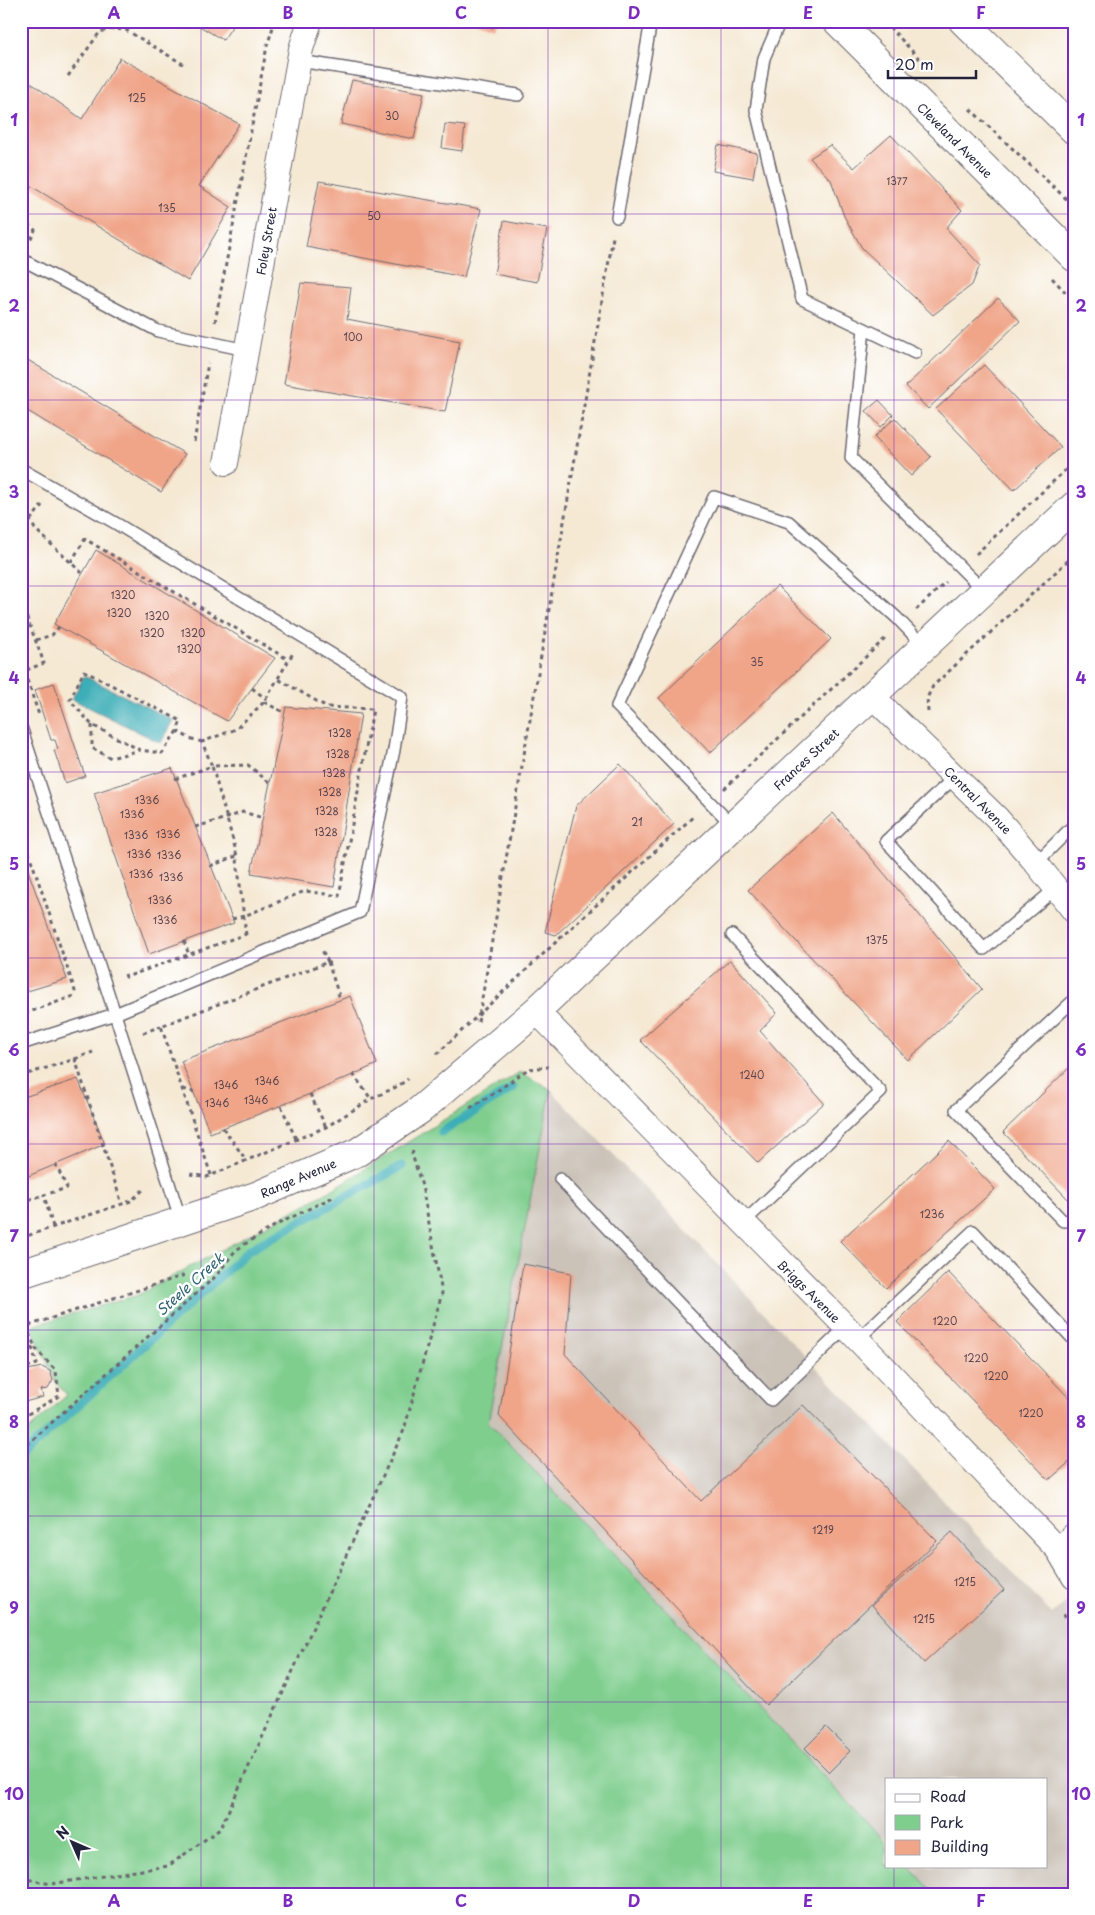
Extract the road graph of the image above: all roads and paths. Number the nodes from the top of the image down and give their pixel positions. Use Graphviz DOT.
graph roads {
  1 [pos="275,21"];
  2 [pos="310,21"];
  3 [pos="650,21"];
  4 [pos="782,21"];
  5 [pos="837,21"];
  6 [pos="884,21"];
  7 [pos="963,21"];
  8 [pos="299,61"];
  9 [pos="184,64"];
  10 [pos="929,68"];
  11 [pos="68,76"];
  12 [pos="518,95"];
  13 [pos="969,108"];
  14 [pos="1074,130"];
  15 [pos="1074,206"];
  16 [pos="616,217"];
  17 [pos="21,219"];
  18 [pos="28,244"];
  19 [pos="1074,257"];
  20 [pos="21,259"];
  21 [pos="864,329"];
  22 [pos="211,342"];
  23 [pos="246,350"];
  24 [pos="915,353"];
  25 [pos="194,442"];
  26 [pos="1074,462"];
  27 [pos="226,463"];
  28 [pos="21,469"];
  29 [pos="1074,506"];
  30 [pos="21,517"];
  31 [pos="26,518"];
  32 [pos="21,546"];
  33 [pos="1074,555"];
  34 [pos="71,562"];
  35 [pos="961,568"];
  36 [pos="82,573"];
  37 [pos="984,591"];
  38 [pos="21,602"];
  39 [pos="901,624"];
  40 [pos="59,627"];
  41 [pos="302,638"];
  42 [pos="36,640"];
  43 [pos="925,647"];
  44 [pos="289,660"];
  45 [pos="278,679"];
  46 [pos="252,688"];
  47 [pos="873,697"];
  48 [pos="265,701"];
  49 [pos="928,712"];
  50 [pos="285,713"];
  51 [pos="40,717"];
  52 [pos="92,725"];
  53 [pos="21,727"];
  54 [pos="177,731"];
  55 [pos="202,742"];
  56 [pos="140,750"];
  57 [pos="212,766"];
  58 [pos="955,777"];
  59 [pos="176,779"];
  60 [pos="270,784"];
  61 [pos="709,803"];
  62 [pos="227,818"];
  63 [pos="263,818"];
  64 [pos="1074,825"];
  65 [pos="195,827"];
  66 [pos="733,827"];
  67 [pos="21,829"];
  68 [pos="236,856"];
  69 [pos="1036,863"];
  70 [pos="210,866"];
  71 [pos="1055,889"];
  72 [pos="1074,911"];
  73 [pos="244,916"];
  74 [pos="232,919"];
  75 [pos="314,930"];
  76 [pos="246,934"];
  77 [pos="732,935"];
  78 [pos="184,941"];
  79 [pos="189,955"];
  80 [pos="250,958"];
  81 [pos="328,962"];
  82 [pos="123,968"];
  83 [pos="340,999"];
  84 [pos="1074,1000"];
  85 [pos="536,1011"];
  86 [pos="116,1014"];
  87 [pos="21,1015"];
  88 [pos="161,1026"];
  89 [pos="143,1033"];
  90 [pos="21,1044"];
  91 [pos="93,1052"];
  92 [pos="436,1055"];
  93 [pos="75,1058"];
  94 [pos="353,1074"];
  95 [pos="415,1075"];
  96 [pos="21,1076"];
  97 [pos="182,1088"];
  98 [pos="194,1092"];
  99 [pos="310,1094"];
  100 [pos="371,1099"];
  101 [pos="281,1106"];
  102 [pos="326,1127"];
  103 [pos="224,1128"];
  104 [pos="296,1139"];
  105 [pos="246,1160"];
  106 [pos="56,1164"];
  107 [pos="190,1174"];
  108 [pos="211,1175"];
  109 [pos="560,1179"];
  110 [pos="143,1190"];
  111 [pos="44,1195"];
  112 [pos="21,1202"];
  113 [pos="122,1204"];
  114 [pos="1074,1220"];
  115 [pos="181,1222"];
  116 [pos="743,1223"];
  117 [pos="53,1227"];
  118 [pos="21,1238"];
  119 [pos="21,1274"];
  120 [pos="185,1275"];
  121 [pos="216,1276"];
  122 [pos="26,1327"];
  123 [pos="21,1328"];
  124 [pos="851,1333"];
  125 [pos="1074,1340"];
  126 [pos="21,1347"];
  127 [pos="34,1348"];
  128 [pos="27,1367"];
  129 [pos="21,1418"];
  130 [pos="21,1450"];
  131 [pos="1066,1542"];
  132 [pos="1074,1577"];
  133 [pos="1074,1607"];
  134 [pos="1064,1617"];
  1 -- 22 [label="path"];
  2 -- 8 [label="street, Foley Street"];
  3 -- 16 [label="lane"];
  4 -- 21 [label="lane"];
  5 -- 19 [label="main road, Cleveland Avenue"];
  6 -- 10 [label="path"];
  7 -- 14 [label="main road"];
  8 -- 12 [label="lane"];
  8 -- 23 [label="street, Foley Street"];
  9 -- 11 [label="path"];
  13 -- 15 [label="path"];
  17 -- 18 [label="path"];
  20 -- 22 [label="lane"];
  21 -- 24 [label="lane"];
  21 -- 35 [label="lane"];
  22 -- 23 [label="lane"];
  22 -- 25 [label="path"];
  23 -- 27 [label="street, Foley Street"];
  26 -- 35 [label="path"];
  28 -- 41 [label="lane"];
  29 -- 37 [label="main road, Frances Street"];
  30 -- 31 [label="path"];
  31 -- 32 [label="path"];
  31 -- 34 [label="path"];
  33 -- 49 [label="path"];
  34 -- 36 [label="path"];
  34 -- 44 [label="path"];
  35 -- 37 [label="lane"];
  35 -- 39 [label="path"];
  37 -- 43 [label="main road, Frances Street"];
  38 -- 42 [label="path"];
  39 -- 43 [label="lane"];
  39 -- 61 [label="path"];
  39 -- 61 [label="lane"];
  40 -- 42 [label="path"];
  41 -- 44 [label="path"];
  41 -- 75 [label="lane"];
  42 -- 51 [label="path"];
  43 -- 47 [label="main road, Frances Street"];
  44 -- 45 [label="path"];
  45 -- 48 [label="path"];
  45 -- 73 [label="path"];
  46 -- 48 [label="path"];
  47 -- 58 [label="street, Central Avenue"];
  47 -- 66 [label="main road, Frances Street"];
  48 -- 50 [label="path"];
  48 -- 55 [label="path"];
  52 -- 54 [label="path"];
  52 -- 56 [label="path"];
  52 -- 56 [label="path"];
  53 -- 86 [label="lane"];
  54 -- 55 [label="path"];
  54 -- 56 [label="path"];
  55 -- 57 [label="path"];
  57 -- 59 [label="path"];
  57 -- 60 [label="path"];
  57 -- 62 [label="path"];
  58 -- 69 [label="street, Central Avenue"];
  58 -- 71 [label="lane"];
  61 -- 66 [label="lane"];
  61 -- 92 [label="path"];
  62 -- 63 [label="path"];
  62 -- 65 [label="path"];
  62 -- 68 [label="path"];
  64 -- 69 [label="lane"];
  66 -- 85 [label="main road, Frances Street"];
  67 -- 87 [label="path"];
  68 -- 70 [label="path"];
  68 -- 73 [label="path"];
  69 -- 71 [label="street, Central Avenue"];
  71 -- 72 [label="street, Central Avenue"];
  73 -- 74 [label="path"];
  73 -- 76 [label="path"];
  75 -- 80 [label="lane"];
  75 -- 81 [label="path"];
  76 -- 79 [label="path"];
  76 -- 80 [label="path"];
  77 -- 116 [label="lane"];
  78 -- 79 [label="path"];
  79 -- 82 [label="path"];
  80 -- 86 [label="lane"];
  81 -- 83 [label="path"];
  81 -- 88 [label="path"];
  84 -- 114 [label="lane"];
  85 -- 115 [label="main road, Range Avenue"];
  85 -- 116 [label="street, Briggs Avenue"];
  86 -- 90 [label="lane"];
  86 -- 115 [label="lane"];
  88 -- 89 [label="path"];
  88 -- 97 [label="path"];
  91 -- 93 [label="path"];
  93 -- 96 [label="path"];
  93 -- 113 [label="path"];
  94 -- 100 [label="path"];
  95 -- 100 [label="path"];
  97 -- 98 [label="path"];
  97 -- 108 [label="path"];
  99 -- 102 [label="path"];
  100 -- 102 [label="path"];
  101 -- 104 [label="path"];
  102 -- 104 [label="path"];
  103 -- 105 [label="path"];
  104 -- 105 [label="path"];
  105 -- 108 [label="path"];
  106 -- 111 [label="path"];
  107 -- 108 [label="path"];
  109 -- 124 [label="lane"];
  110 -- 113 [label="path"];
  111 -- 112 [label="path"];
  111 -- 117 [label="path"];
  113 -- 117 [label="path"];
  115 -- 119 [label="main road, Range Avenue"];
  116 -- 124 [label="street, Briggs Avenue"];
  117 -- 118 [label="path"];
  120 -- 122 [label="path"];
  121 -- 130 [label="path"];
  122 -- 123 [label="path"];
  122 -- 127 [label="path"];
  124 -- 125 [label="lane"];
  124 -- 131 [label="street, Briggs Avenue"];
  126 -- 127 [label="path"];
  127 -- 128 [label="path"];
  127 -- 129 [label="path"];
  131 -- 132 [label="street, Briggs Avenue"];
  133 -- 134 [label="path"];
}
